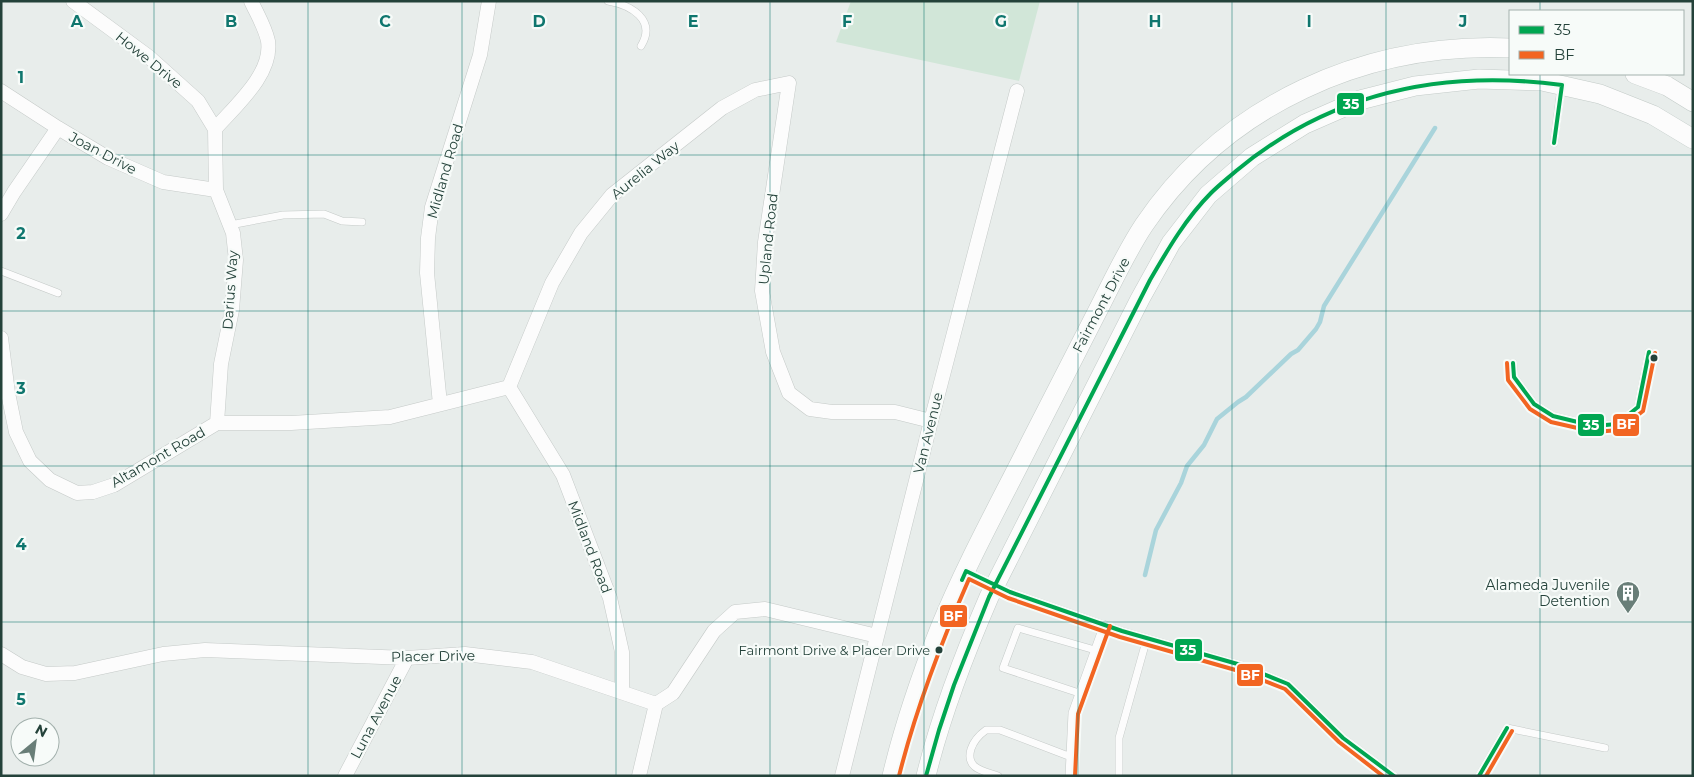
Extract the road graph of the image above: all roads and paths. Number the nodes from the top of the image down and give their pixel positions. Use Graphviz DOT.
graph roads {
  1 [pos="73,1"];
  2 [pos="251,1"];
  3 [pos="489,1"];
  4 [pos="608,1"];
  5 [pos="642,46"];
  6 [pos="1509,48"];
  7 [pos="1638,75"];
  8 [pos="789,83"];
  9 [pos="1562,85"];
  10 [pos="1,91"];
  11 [pos="1017,91"];
  12 [pos="1693,102"];
  13 [pos="58,128"];
  14 [pos="215,129"];
  15 [pos="1693,139"];
  16 [pos="1554,143"];
  17 [pos="216,190"];
  18 [pos="1,214"];
  19 [pos="362,222"];
  20 [pos="230,225"];
  21 [pos="1,271"];
  22 [pos="58,293"];
  23 [pos="1,338"];
  24 [pos="1650,352"];
  25 [pos="1513,363"];
  26 [pos="509,387"];
  27 [pos="440,404"];
  28 [pos="931,421"];
  29 [pos="217,423"];
  30 [pos="966,571"];
  31 [pos="995,585"];
  32 [pos="1104,624"];
  33 [pos="877,636"];
  34 [pos="1147,638"];
  35 [pos="1095,650"];
  36 [pos="1,654"];
  37 [pos="407,658"];
  38 [pos="622,691"];
  39 [pos="1079,693"];
  40 [pos="656,704"];
  41 [pos="1605,748"];
  42 [pos="1071,757"];
  43 [pos="346,776"];
  44 [pos="639,776"];
  45 [pos="842,776"];
  46 [pos="892,776"];
  47 [pos="926,776"];
  48 [pos="998,776"];
  49 [pos="1069,776"];
  50 [pos="1119,776"];
  51 [pos="1394,776"];
  52 [pos="1479,776"];
  1 -- 14 [label="street, Howe Drive"];
  2 -- 14 [label="street"];
  3 -- 27 [label="street, Midland Road"];
  4 -- 5 [label="lane"];
  6 -- 30 [label="main road, Fairmont Drive"];
  7 -- 12 [label="main road"];
  8 -- 26 [label="street, Aurelia Way"];
  8 -- 28 [label="street, Upland Road"];
  9 -- 15 [label="main road"];
  9 -- 16 [label="lane"];
  9 -- 31 [label="main road"];
  10 -- 13 [label="street, Joan Drive"];
  11 -- 28 [label="street, Van Avenue"];
  13 -- 17 [label="street, Joan Drive"];
  13 -- 18 [label="street"];
  14 -- 17 [label="street, Darius Way"];
  17 -- 20 [label="street, Darius Way"];
  19 -- 20 [label="lane"];
  20 -- 29 [label="street, Darius Way"];
  21 -- 22 [label="lane"];
  23 -- 29 [label="street, Altamont Road"];
  24 -- 25 [label="lane"];
  26 -- 27 [label="street, Altamont Road"];
  26 -- 38 [label="street, Midland Road"];
  27 -- 29 [label="street, Altamont Road"];
  28 -- 33 [label="street, Van Avenue"];
  30 -- 31 [label="lane"];
  30 -- 46 [label="main road, Fairmont Drive"];
  31 -- 32 [label="lane"];
  31 -- 47 [label="main road"];
  32 -- 34 [label="lane"];
  32 -- 35 [label="lane"];
  33 -- 40 [label="street"];
  33 -- 45 [label="street, Van Avenue"];
  34 -- 50 [label="lane"];
  34 -- 51 [label="lane"];
  35 -- 39 [label="lane"];
  35 -- 39 [label="lane"];
  36 -- 37 [label="street, Placer Drive"];
  37 -- 38 [label="street, Placer Drive"];
  37 -- 43 [label="street, Luna Avenue"];
  38 -- 40 [label="street, Placer Drive"];
  39 -- 42 [label="lane"];
  40 -- 44 [label="street"];
  41 -- 52 [label="lane"];
  42 -- 48 [label="lane"];
  42 -- 49 [label="lane"];
}
